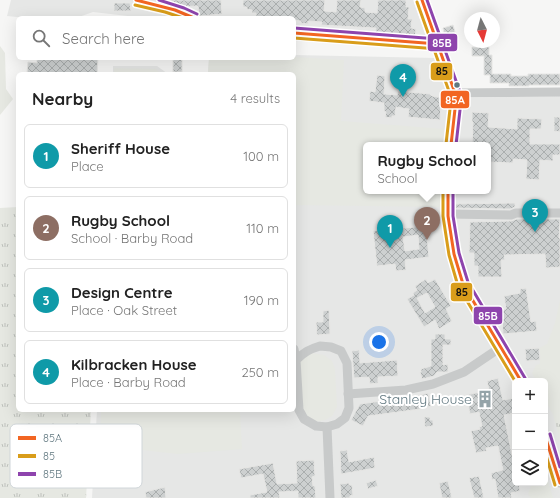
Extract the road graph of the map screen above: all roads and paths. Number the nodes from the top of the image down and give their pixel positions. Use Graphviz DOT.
graph roads {
  1 [pos="422,0"];
  2 [pos="560,92"];
  3 [pos="455,93"];
  4 [pos="452,142"];
  5 [pos="448,194"];
  6 [pos="560,213"];
  7 [pos="448,214"];
  8 [pos="501,347"];
  9 [pos="296,360"];
  10 [pos="519,378"];
  11 [pos="348,394"];
  12 [pos="327,428"];
  13 [pos="548,445"];
  14 [pos="560,483"];
  15 [pos="330,498"];
  1 -- 3 [label="street"];
  2 -- 3 [label="street"];
  3 -- 4 [label="street"];
  5 -- 7 [label="street"];
  6 -- 7 [label="street"];
  7 -- 8 [label="street"];
  8 -- 10 [label="street"];
  8 -- 11 [label="street"];
  9 -- 11 [label="street"];
  9 -- 12 [label="street"];
  11 -- 12 [label="street"];
  12 -- 15 [label="street"];
  13 -- 14 [label="street"];
}
